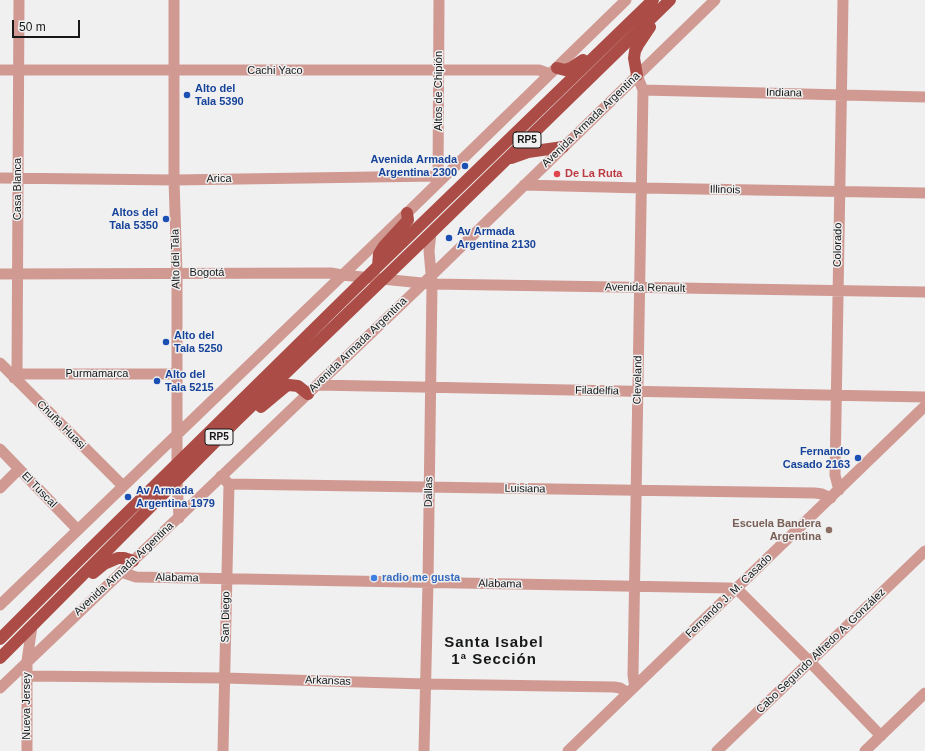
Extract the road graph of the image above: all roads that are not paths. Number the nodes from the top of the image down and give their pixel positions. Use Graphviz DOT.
graph roads {
  1 [pos="18,0"];
  2 [pos="174,0"];
  3 [pos="439,0"];
  4 [pos="626,0"];
  5 [pos="653,0"];
  6 [pos="670,0"];
  7 [pos="714,0"];
  8 [pos="843,0"];
  9 [pos="617,5"];
  10 [pos="659,11"];
  11 [pos="633,19"];
  12 [pos="0,70"];
  13 [pos="18,70"];
  14 [pos="174,71"];
  15 [pos="439,71"];
  16 [pos="554,71"];
  17 [pos="637,75"];
  18 [pos="643,90"];
  19 [pos="840,94"];
  20 [pos="925,96"];
  21 [pos="563,147"];
  22 [pos="504,161"];
  23 [pos="0,178"];
  24 [pos="18,178"];
  25 [pos="438,179"];
  26 [pos="174,180"];
  27 [pos="524,185"];
  28 [pos="642,188"];
  29 [pos="839,191"];
  30 [pos="925,193"];
  31 [pos="408,213"];
  32 [pos="431,233"];
  33 [pos="378,266"];
  34 [pos="0,274"];
  35 [pos="17,274"];
  36 [pos="177,274"];
  37 [pos="342,276"];
  38 [pos="366,278"];
  39 [pos="383,279"];
  40 [pos="429,280"];
  41 [pos="640,288"];
  42 [pos="837,291"];
  43 [pos="925,292"];
  44 [pos="0,363"];
  45 [pos="177,374"];
  46 [pos="15,376"];
  47 [pos="317,385"];
  48 [pos="431,388"];
  49 [pos="638,391"];
  50 [pos="308,394"];
  51 [pos="836,396"];
  52 [pos="925,397"];
  53 [pos="925,406"];
  54 [pos="236,421"];
  55 [pos="177,435"];
  56 [pos="0,449"];
  57 [pos="177,465"];
  58 [pos="19,469"];
  59 [pos="177,480"];
  60 [pos="225,480"];
  61 [pos="123,486"];
  62 [pos="430,487"];
  63 [pos="0,488"];
  64 [pos="636,491"];
  65 [pos="835,494"];
  66 [pos="179,518"];
  67 [pos="78,530"];
  68 [pos="925,551"];
  69 [pos="133,561"];
  70 [pos="121,572"];
  71 [pos="227,579"];
  72 [pos="428,582"];
  73 [pos="635,586"];
  74 [pos="736,589"];
  75 [pos="59,598"];
  76 [pos="0,605"];
  77 [pos="32,626"];
  78 [pos="0,640"];
  79 [pos="0,658"];
  80 [pos="27,661"];
  81 [pos="810,662"];
  82 [pos="27,676"];
  83 [pos="225,678"];
  84 [pos="425,684"];
  85 [pos="637,684"];
  86 [pos="0,688"];
  87 [pos="628,693"];
  88 [pos="924,697"];
  89 [pos="881,736"];
  90 [pos="27,751"];
  91 [pos="223,751"];
  92 [pos="424,751"];
  93 [pos="568,751"];
  94 [pos="718,751"];
  95 [pos="865,751"];
  1 -- 13 [label="street, Casa Blanca"];
  2 -- 14 [label="street, Alto del Tala"];
  3 -- 15 [label="street, Altos de Chipión"];
  4 -- 9 [label="street"];
  5 -- 11 [label="main road, RP5"];
  6 -- 10 [label="main road, RP5"];
  7 -- 17 [label="street, Avenida Armada Argentina"];
  8 -- 19 [label="street, Colorado"];
  9 -- 16 [label="street"];
  10 -- 17 [label="main road"];
  10 -- 22 [label="main road, RP5"];
  11 -- 16 [label="main road"];
  11 -- 33 [label="main road, RP5"];
  12 -- 13 [label="street, Cachi Yaco"];
  13 -- 14 [label="street, Cachi Yaco"];
  13 -- 24 [label="street, Casa Blanca"];
  14 -- 15 [label="street, Cachi Yaco"];
  14 -- 26 [label="street, Alto del Tala"];
  15 -- 16 [label="street, Cachi Yaco"];
  15 -- 25 [label="street, Altos de Chipión"];
  16 -- 25 [label="street"];
  17 -- 18 [label="street, Cleveland"];
  17 -- 21 [label="street, Avenida Armada Argentina"];
  18 -- 19 [label="street, Indiana"];
  18 -- 28 [label="street, Cleveland"];
  19 -- 20 [label="street, Indiana"];
  19 -- 29 [label="street, Colorado"];
  21 -- 22 [label="main road"];
  21 -- 27 [label="street, Avenida Armada Argentina"];
  22 -- 32 [label="main road, RP5"];
  23 -- 24 [label="street, Arica"];
  24 -- 26 [label="street, Arica"];
  24 -- 35 [label="street, Casa Blanca"];
  25 -- 26 [label="street, Arica"];
  25 -- 31 [label="street"];
  26 -- 36 [label="street, Alto del Tala"];
  27 -- 28 [label="street, Illinois"];
  27 -- 40 [label="street, Avenida Armada Argentina"];
  28 -- 29 [label="street, Illinois"];
  28 -- 41 [label="street, Cleveland"];
  29 -- 30 [label="street, Illinois"];
  29 -- 42 [label="street, Colorado"];
  31 -- 33 [label="main road"];
  31 -- 37 [label="street"];
  32 -- 39 [label="main road, RP5"];
  32 -- 40 [label="street, Dallas"];
  33 -- 38 [label="main road, RP5"];
  34 -- 35 [label="street, Bogotá"];
  35 -- 36 [label="street, Bogotá"];
  35 -- 46 [label="street, Casa Blanca"];
  36 -- 37 [label="street, Bogotá"];
  36 -- 45 [label="street, Alto del Tala"];
  37 -- 38 [label="street, Bogotá"];
  37 -- 55 [label="street"];
  38 -- 39 [label="street, Avenida Renault"];
  38 -- 57 [label="main road, RP5"];
  39 -- 40 [label="street, Avenida Renault"];
  39 -- 54 [label="main road, RP5"];
  40 -- 41 [label="street, Avenida Renault"];
  40 -- 47 [label="street, Avenida Armada Argentina"];
  40 -- 48 [label="street, Dallas"];
  41 -- 42 [label="street, Avenida Renault"];
  41 -- 49 [label="street, Cleveland"];
  42 -- 43 [label="street, Avenida Renault"];
  42 -- 51 [label="street, Colorado"];
  44 -- 46 [label="street, Chuña Huasi"];
  45 -- 46 [label="street, Purmamarca"];
  45 -- 55 [label="street, Alto del Tala"];
  46 -- 61 [label="street, Chuña Huasi"];
  47 -- 48 [label="street, Filadelfia"];
  47 -- 50 [label="street, Avenida Armada Argentina"];
  48 -- 49 [label="street, Filadelfia"];
  48 -- 62 [label="street, Dallas"];
  49 -- 51 [label="street, Filadelfia"];
  49 -- 64 [label="street, Cleveland"];
  50 -- 54 [label="main road"];
  50 -- 60 [label="street, Avenida Armada Argentina"];
  51 -- 52 [label="street, Filadelfia"];
  51 -- 65 [label="street, Colorado"];
  53 -- 65 [label="street, Fernando J. M. Casado"];
  54 -- 59 [label="main road, RP5"];
  55 -- 57 [label="street, Alto del Tala"];
  55 -- 61 [label="street"];
  56 -- 58 [label="street, El Tuscal"];
  57 -- 59 [label="street, Alto del Tala"];
  57 -- 78 [label="main road, RP5"];
  58 -- 63 [label="street"];
  58 -- 67 [label="street, El Tuscal"];
  59 -- 66 [label="street, Alto del Tala"];
  59 -- 75 [label="main road, RP5"];
  60 -- 62 [label="street, Luisiana"];
  60 -- 66 [label="street, Avenida Armada Argentina"];
  60 -- 71 [label="street, San Diego"];
  61 -- 67 [label="street"];
  62 -- 64 [label="street, Luisiana"];
  62 -- 72 [label="street, Dallas"];
  64 -- 65 [label="street, Luisiana"];
  64 -- 73 [label="street, Cleveland"];
  65 -- 74 [label="street, Fernando J. M. Casado"];
  66 -- 69 [label="street, Avenida Armada Argentina"];
  67 -- 76 [label="street"];
  68 -- 81 [label="street, Cabo Segundo Alfredo A. González"];
  69 -- 70 [label="street, Avenida Armada Argentina"];
  69 -- 75 [label="main road"];
  70 -- 71 [label="street, Alabama"];
  70 -- 80 [label="street, Avenida Armada Argentina"];
  71 -- 72 [label="street, Alabama"];
  71 -- 83 [label="street, San Diego"];
  72 -- 73 [label="street, Alabama"];
  72 -- 84 [label="street, Dallas"];
  73 -- 74 [label="street, Alabama"];
  73 -- 85 [label="street, Cleveland"];
  74 -- 81 [label="street"];
  74 -- 85 [label="street, Fernando J. M. Casado"];
  75 -- 77 [label="main road, RP5"];
  77 -- 79 [label="main road, RP5"];
  77 -- 80 [label="street, Nueva Jersey"];
  80 -- 82 [label="street, Nueva Jersey"];
  80 -- 86 [label="street, Avenida Armada Argentina"];
  81 -- 89 [label="street"];
  81 -- 94 [label="street, Cabo Segundo Alfredo A. González"];
  82 -- 83 [label="street, Arkansas"];
  82 -- 90 [label="street, Nueva Jersey"];
  83 -- 84 [label="street, Arkansas"];
  83 -- 91 [label="street, San Diego"];
  84 -- 87 [label="street, Arkansas"];
  84 -- 92 [label="street, Dallas"];
  85 -- 87 [label="street, Fernando J. M. Casado"];
  87 -- 93 [label="street, Fernando J. M. Casado"];
  88 -- 89 [label="street"];
  89 -- 95 [label="street"];
}
